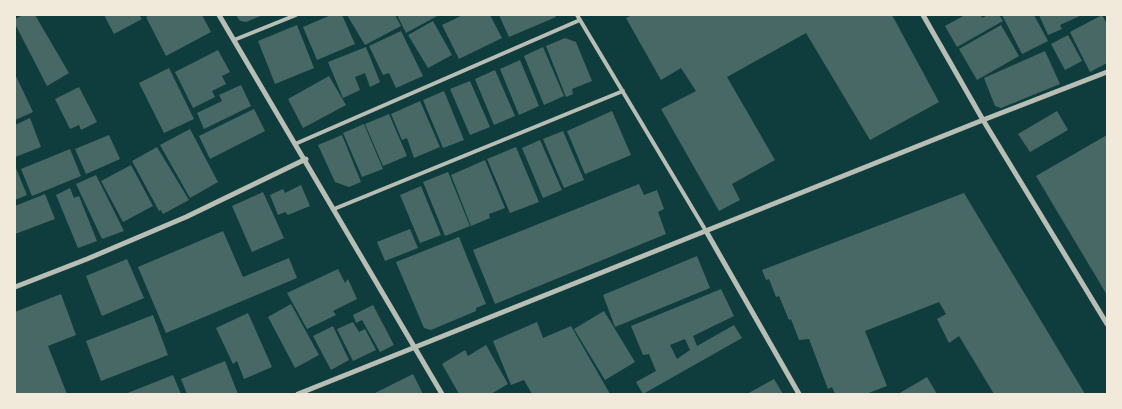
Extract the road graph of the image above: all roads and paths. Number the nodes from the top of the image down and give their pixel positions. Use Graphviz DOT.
graph roads {
  1 [pos="219,15"];
  2 [pos="296,15"];
  3 [pos="577,15"];
  4 [pos="923,15"];
  5 [pos="580,20"];
  6 [pos="234,40"];
  7 [pos="1107,72"];
  8 [pos="623,91"];
  9 [pos="983,120"];
  10 [pos="295,144"];
  11 [pos="306,159"];
  12 [pos="334,209"];
  13 [pos="706,231"];
  14 [pos="15,287"];
  15 [pos="1107,324"];
  16 [pos="415,347"];
  17 [pos="298,394"];
  18 [pos="442,394"];
  19 [pos="799,394"];
  1 -- 6 [label="street"];
  2 -- 6 [label="lane"];
  3 -- 5 [label="lane"];
  4 -- 9 [label="street"];
  5 -- 8 [label="lane"];
  5 -- 10 [label="lane"];
  6 -- 10 [label="street"];
  7 -- 9 [label="street"];
  8 -- 12 [label="lane"];
  8 -- 13 [label="lane"];
  9 -- 13 [label="street"];
  9 -- 15 [label="street"];
  10 -- 11 [label="street"];
  11 -- 12 [label="street"];
  11 -- 14 [label="street"];
  12 -- 16 [label="street"];
  13 -- 16 [label="street"];
  13 -- 19 [label="street"];
  16 -- 17 [label="street"];
  16 -- 18 [label="street"];
}
